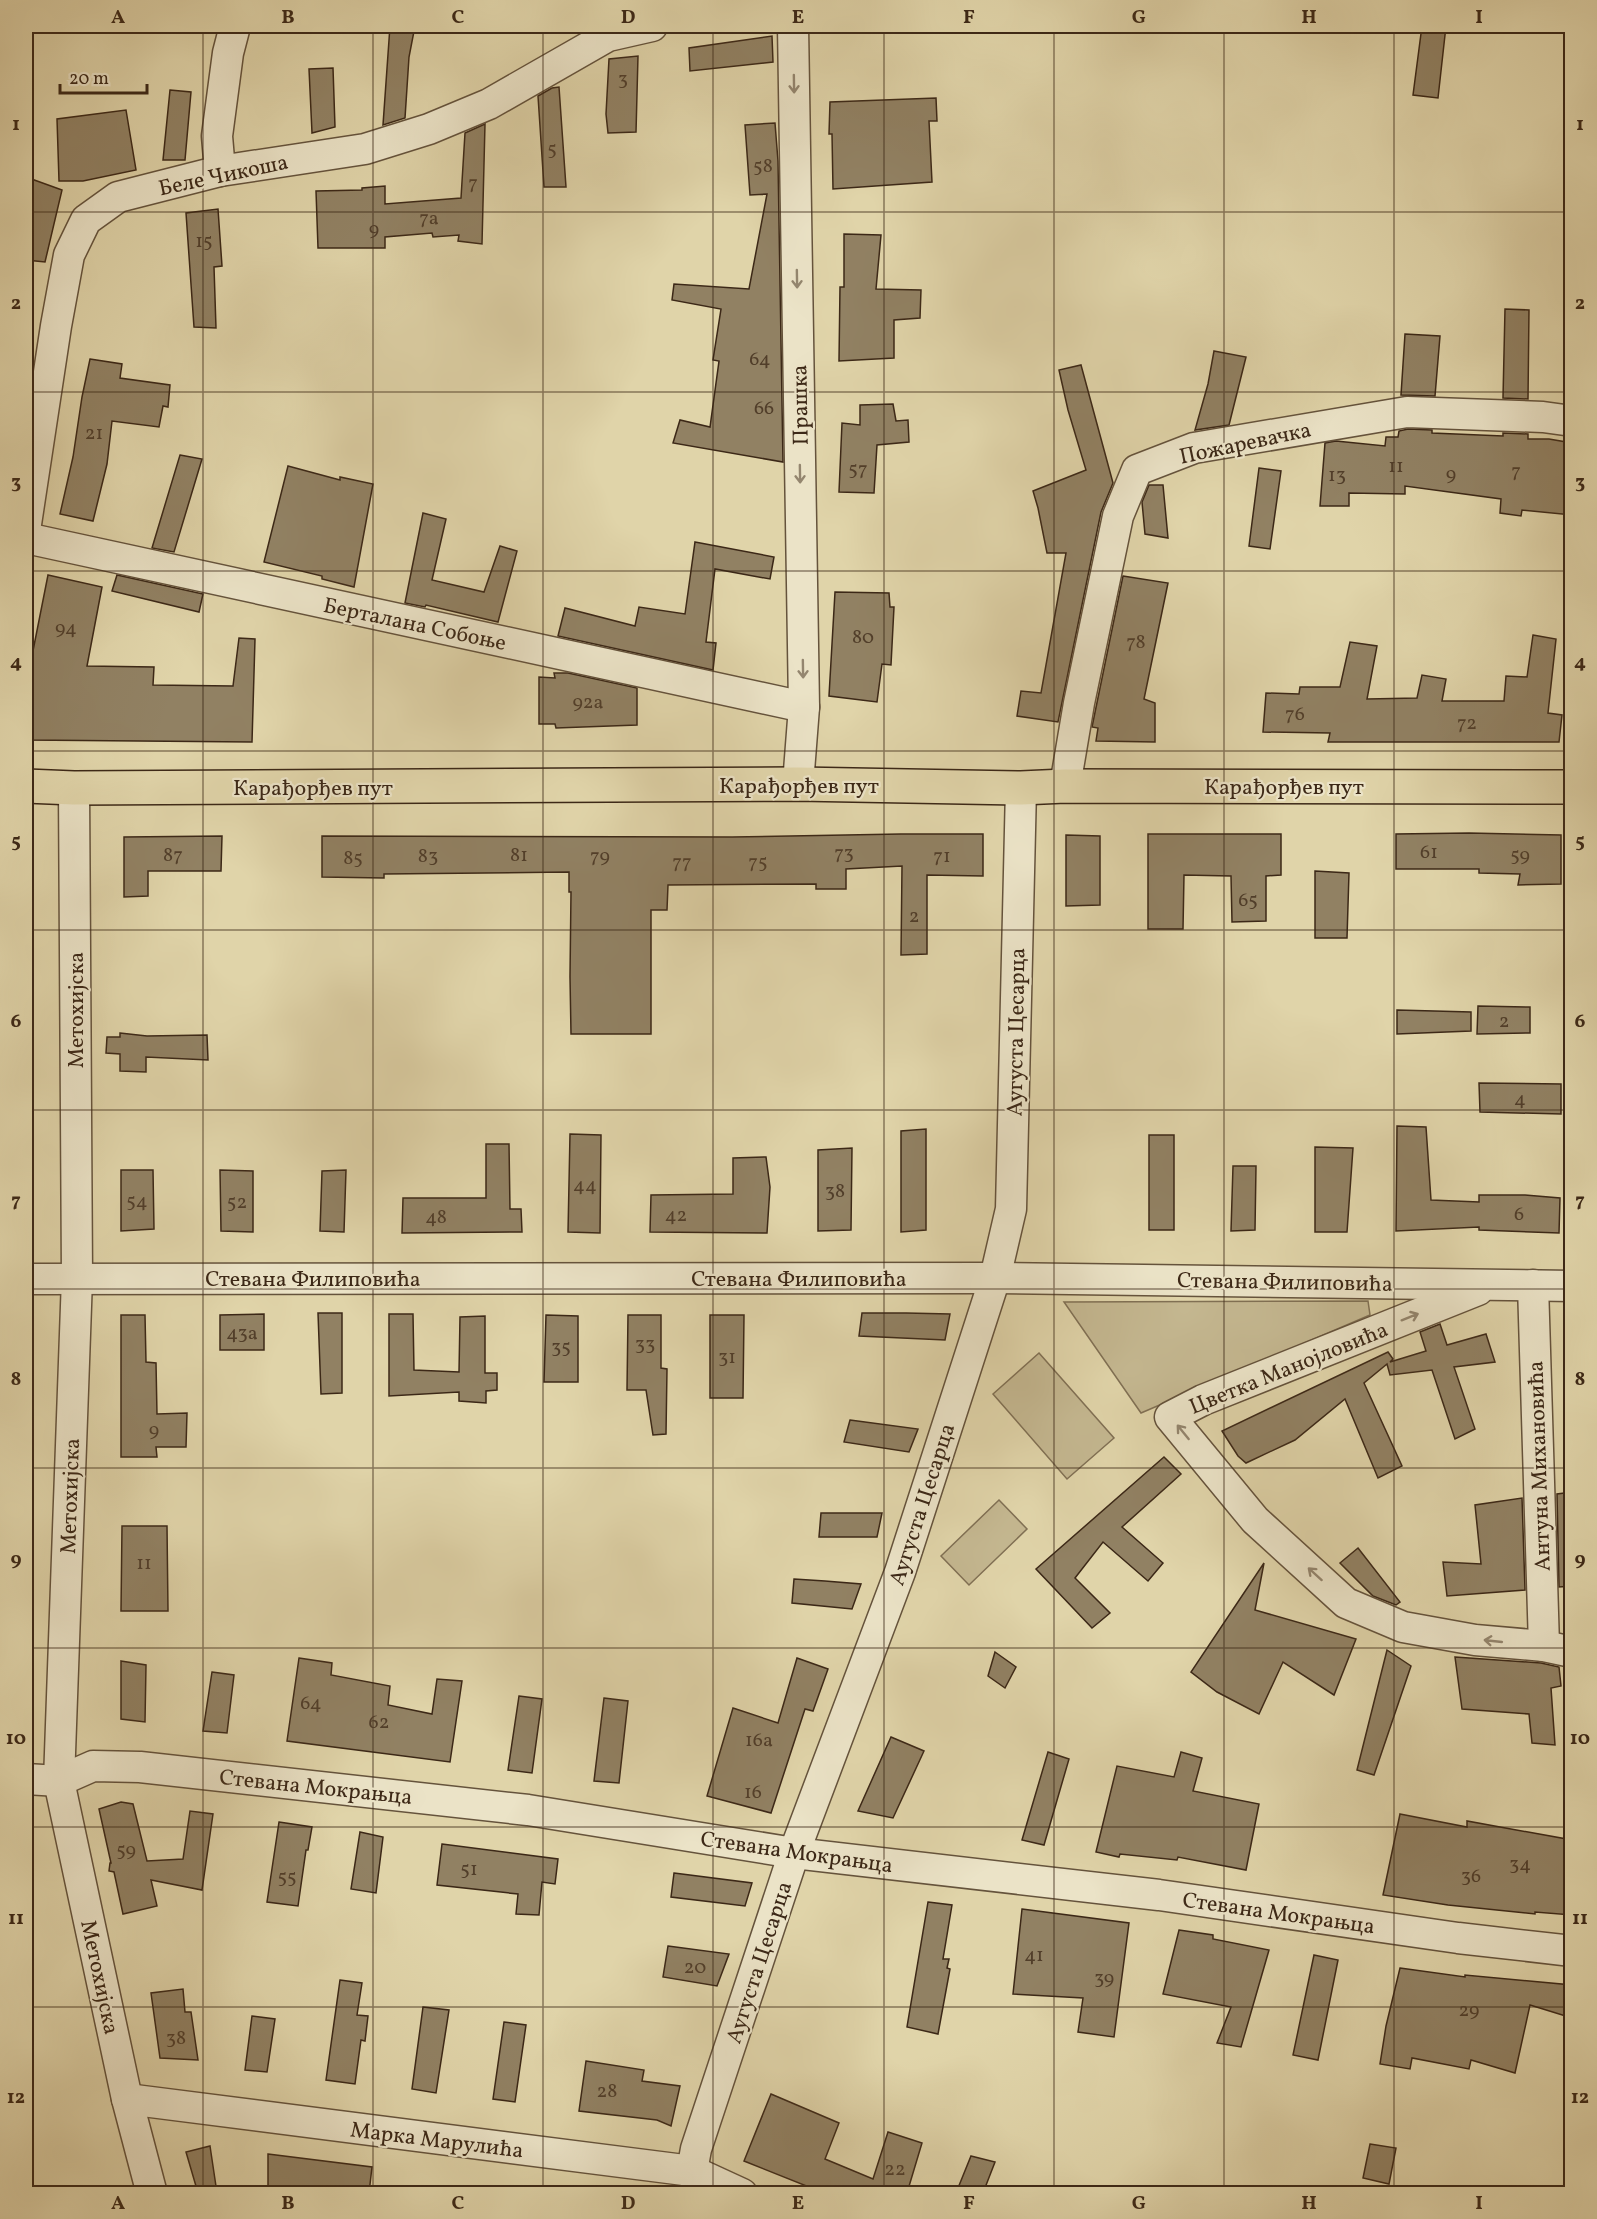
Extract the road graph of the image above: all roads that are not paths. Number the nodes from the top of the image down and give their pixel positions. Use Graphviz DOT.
graph roads {
  1 [pos="235,26"];
  2 [pos="652,26"];
  3 [pos="793,26"];
  4 [pos="220,171"];
  5 [pos="1572,421"];
  6 [pos="26,525"];
  7 [pos="26,538"];
  8 [pos="804,707"];
  9 [pos="798,784"];
  10 [pos="26,786"];
  11 [pos="1065,786"];
  12 [pos="1572,787"];
  13 [pos="74,788"];
  14 [pos="1021,788"];
  15 [pos="77,1278"];
  16 [pos="995,1278"];
  17 [pos="26,1279"];
  18 [pos="1492,1284"];
  19 [pos="1533,1285"];
  20 [pos="1572,1286"];
  21 [pos="1558,1649"];
  22 [pos="26,1779"];
  23 [pos="59,1781"];
  24 [pos="794,1853"];
  25 [pos="1572,1951"];
  26 [pos="127,2099"];
  27 [pos="696,2182"];
  28 [pos="152,2193"];
  29 [pos="742,2193"];
  1 -- 4 [label="street"];
  2 -- 4 [label="street, Беле Чикоша"];
  3 -- 8 [label="street, Прашка, one-way"];
  4 -- 6 [label="street, Беле Чикоша"];
  5 -- 11 [label="street, Пожаревачка"];
  7 -- 8 [label="street, Берталана Собоње"];
  8 -- 9 [label="street, Прашка"];
  9 -- 13 [label="main road, Карађорђев пут"];
  9 -- 14 [label="main road, Карађорђев пут"];
  10 -- 13 [label="main road, Карађорђев пут"];
  11 -- 12 [label="main road, Карађорђев пут"];
  11 -- 14 [label="main road, Карађорђев пут"];
  13 -- 15 [label="street, Метохијска"];
  14 -- 16 [label="street, Аугуста Цесарца"];
  15 -- 16 [label="street, Стевана Филиповића"];
  15 -- 17 [label="street, Стевана Филиповића"];
  15 -- 23 [label="street, Метохијска"];
  16 -- 18 [label="street, Стевана Филиповића"];
  16 -- 24 [label="street, Аугуста Цесарца"];
  18 -- 19 [label="street, Стевана Филиповића"];
  21 -- 18 [label="street, Цветка Манојловића, one-way"];
  19 -- 20 [label="street, Стевана Филиповића"];
  19 -- 21 [label="street, Антуна Михановића"];
  22 -- 23 [label="street, Стевана Мокрањца"];
  23 -- 24 [label="street, Стевана Мокрањца"];
  23 -- 26 [label="street, Метохијска"];
  24 -- 25 [label="street, Стевана Мокрањца"];
  24 -- 27 [label="street, Аугуста Цесарца"];
  26 -- 27 [label="street, Марка Марулића"];
  26 -- 28 [label="street, Метохијска"];
  27 -- 29 [label="street, Марка Марулића"];
}
